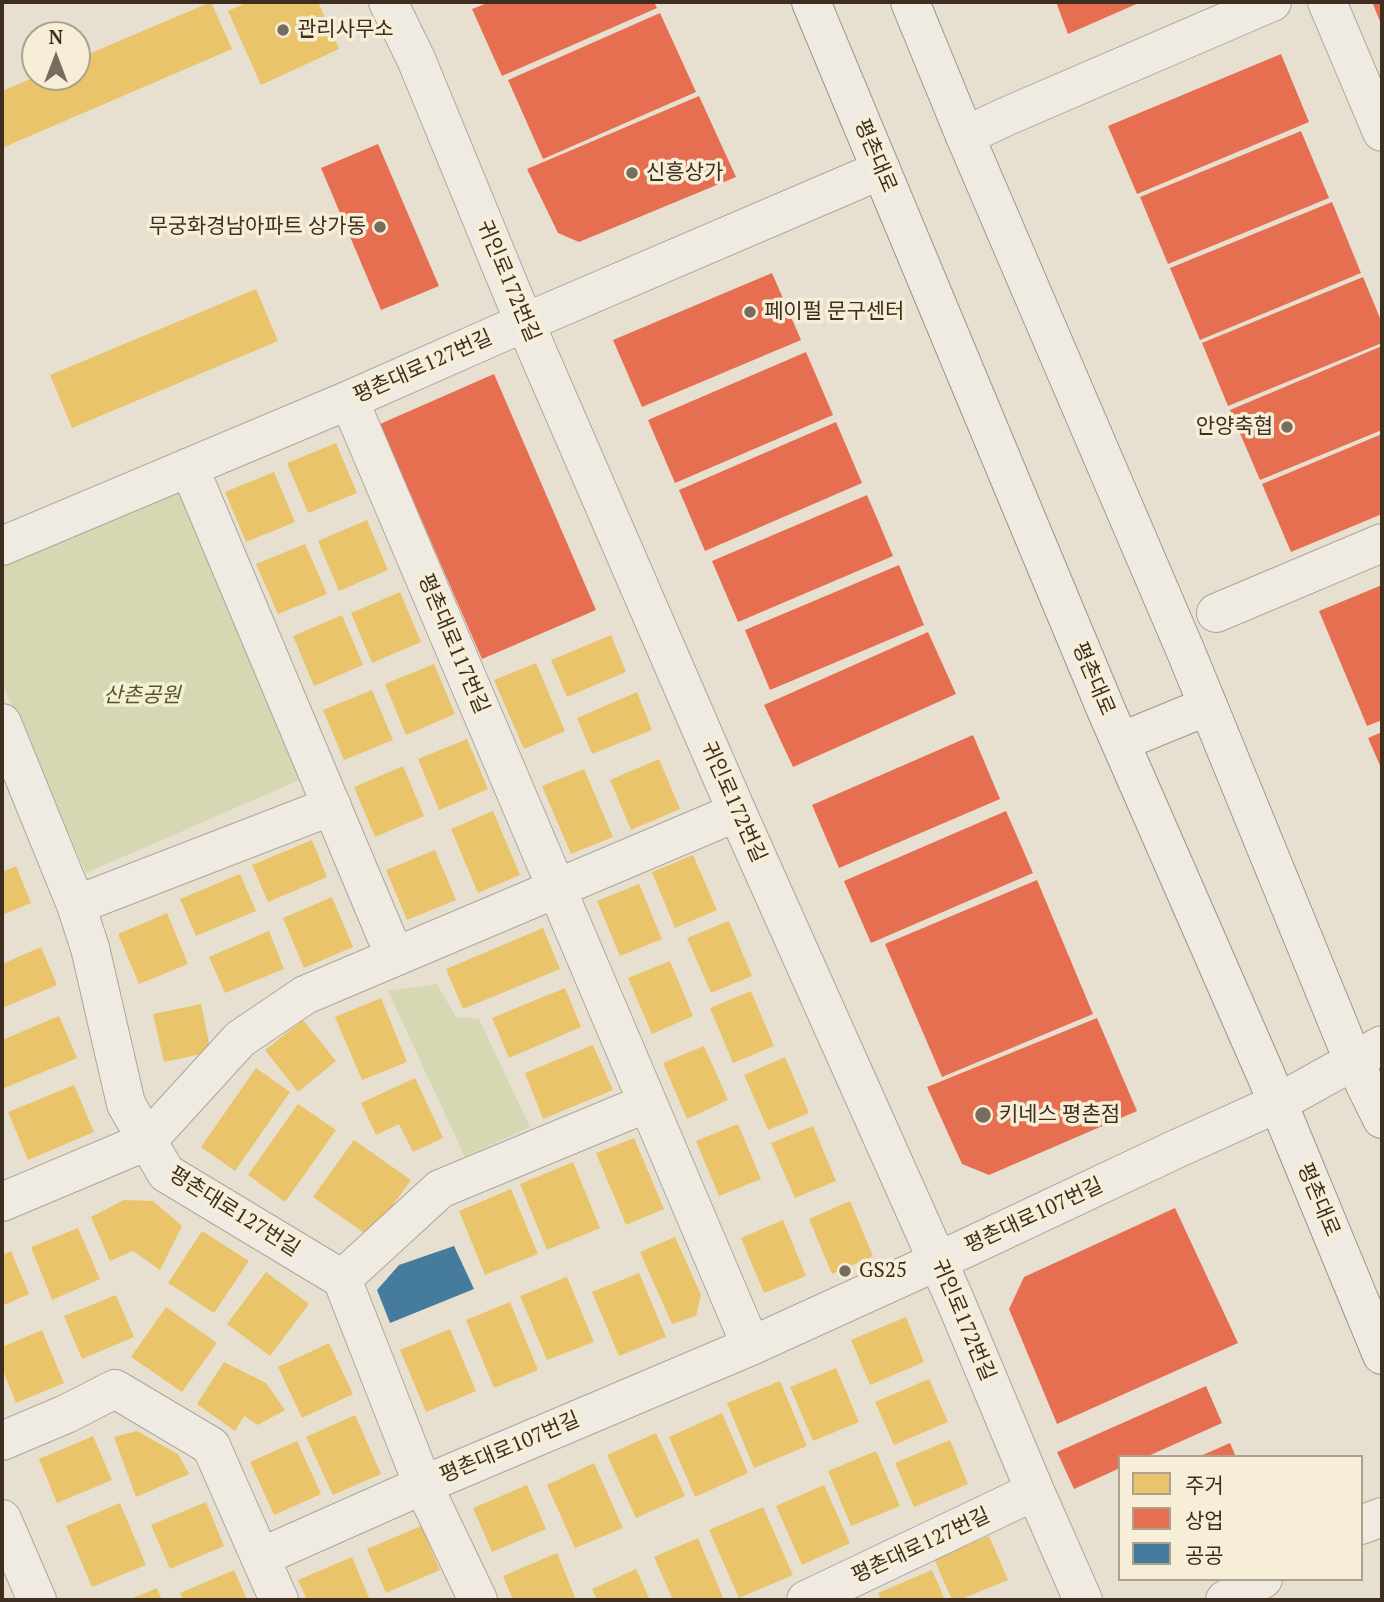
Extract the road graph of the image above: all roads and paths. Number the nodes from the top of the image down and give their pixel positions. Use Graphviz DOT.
graph roads {
  1 [pos="387,2"];
  2 [pos="811,2"];
  3 [pos="910,2"];
  4 [pos="1272,2"];
  5 [pos="1327,2"];
  6 [pos="1382,131"];
  7 [pos="965,136"];
  8 [pos="881,170"];
  9 [pos="526,322"];
  10 [pos="349,400"];
  11 [pos="190,467"];
  12 [pos="1382,543"];
  13 [pos="2,546"];
  14 [pos="1216,613"];
  15 [pos="1209,706"];
  16 [pos="1119,742"];
  17 [pos="6,746"];
  18 [pos="332,806"];
  19 [pos="737,812"];
  20 [pos="557,889"];
  21 [pos="76,905"];
  22 [pos="395,957"];
  23 [pos="1368,1052"];
  24 [pos="648,1102"];
  25 [pos="1278,1103"];
  26 [pos="1382,1119"];
  27 [pos="147,1141"];
  28 [pos="2,1202"];
  29 [pos="938,1261"];
  30 [pos="342,1279"];
  31 [pos="751,1346"];
  32 [pos="1382,1354"];
  33 [pos="2,1441"];
  34 [pos="423,1485"];
  35 [pos="1035,1491"];
  36 [pos="1382,1517"];
  37 [pos="2,1518"];
  38 [pos="1363,1524"];
  39 [pos="261,1558"];
  40 [pos="1259,1581"];
  41 [pos="37,1600"];
  42 [pos="279,1600"];
  43 [pos="478,1600"];
  44 [pos="806,1600"];
  45 [pos="1083,1600"];
  46 [pos="1225,1600"];
  1 -- 9 [label="street, 귀인로172번길"];
  2 -- 8 [label="street, 평촌대로"];
  3 -- 7 [label="street"];
  4 -- 7 [label="street"];
  5 -- 6 [label="street"];
  7 -- 15 [label="street"];
  8 -- 9 [label="street, 평촌대로127번길"];
  8 -- 16 [label="street, 평촌대로"];
  9 -- 10 [label="street, 평촌대로127번길"];
  9 -- 19 [label="street, 귀인로172번길"];
  10 -- 11 [label="street, 평촌대로127번길"];
  10 -- 20 [label="street, 평촌대로117번길"];
  11 -- 13 [label="street, 평촌대로127번길"];
  11 -- 18 [label="street"];
  12 -- 14 [label="street"];
  15 -- 16 [label="street"];
  15 -- 23 [label="street"];
  16 -- 25 [label="street, 평촌대로"];
  17 -- 21 [label="street, 평촌대로127번길"];
  18 -- 21 [label="street"];
  18 -- 22 [label="street"];
  19 -- 20 [label="street"];
  19 -- 29 [label="street, 귀인로172번길"];
  20 -- 22 [label="street"];
  20 -- 24 [label="street"];
  21 -- 27 [label="street, 평촌대로127번길"];
  22 -- 27 [label="street"];
  23 -- 25 [label="street, 평촌대로107번길"];
  23 -- 26 [label="street"];
  24 -- 30 [label="street"];
  24 -- 31 [label="street"];
  25 -- 29 [label="street, 평촌대로107번길"];
  25 -- 32 [label="street, 평촌대로"];
  27 -- 28 [label="street"];
  27 -- 30 [label="street, 평촌대로127번길"];
  29 -- 31 [label="street, 평촌대로107번길"];
  29 -- 35 [label="street, 귀인로172번길"];
  30 -- 34 [label="street"];
  31 -- 34 [label="street, 평촌대로107번길"];
  33 -- 39 [label="street"];
  34 -- 39 [label="street, 평촌대로107번길"];
  34 -- 43 [label="street"];
  35 -- 44 [label="street, 평촌대로127번길"];
  35 -- 45 [label="street, 귀인로172번길"];
  36 -- 38 [label="street"];
  37 -- 41 [label="street"];
  39 -- 42 [label="street"];
  40 -- 46 [label="street"];
}
